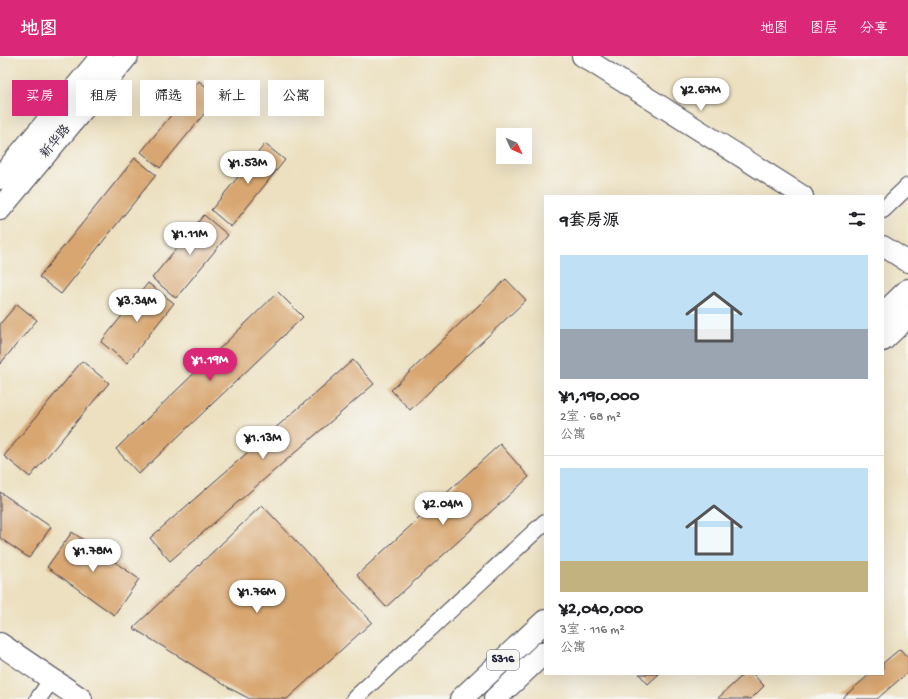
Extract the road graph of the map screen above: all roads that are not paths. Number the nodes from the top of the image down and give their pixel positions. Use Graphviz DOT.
graph roads {
  1 [pos="102,56"];
  2 [pos="127,56"];
  3 [pos="582,56"];
  4 [pos="0,178"];
  5 [pos="908,186"];
  6 [pos="801,195"];
  7 [pos="0,209"];
  8 [pos="884,209"];
  9 [pos="884,247"];
  10 [pos="908,262"];
  11 [pos="908,290"];
  12 [pos="884,313"];
  13 [pos="908,316"];
  14 [pos="884,339"];
  15 [pos="544,523"];
  16 [pos="544,622"];
  17 [pos="0,644"];
  18 [pos="544,653"];
  19 [pos="52,679"];
  20 [pos="38,699"];
  21 [pos="81,699"];
  22 [pos="354,699"];
  23 [pos="461,699"];
  24 [pos="495,699"];
  1 -- 4 [label="main road, 新华路"];
  2 -- 7 [label="main road, 新华路"];
  3 -- 6 [label="street"];
  5 -- 8 [label="street"];
  9 -- 10 [label="street"];
  11 -- 12 [label="main road"];
  13 -- 14 [label="main road"];
  15 -- 22 [label="street"];
  16 -- 23 [label="main road, S316"];
  17 -- 19 [label="main road"];
  18 -- 24 [label="main road, S316"];
  19 -- 20 [label="street"];
  19 -- 21 [label="main road"];
}
